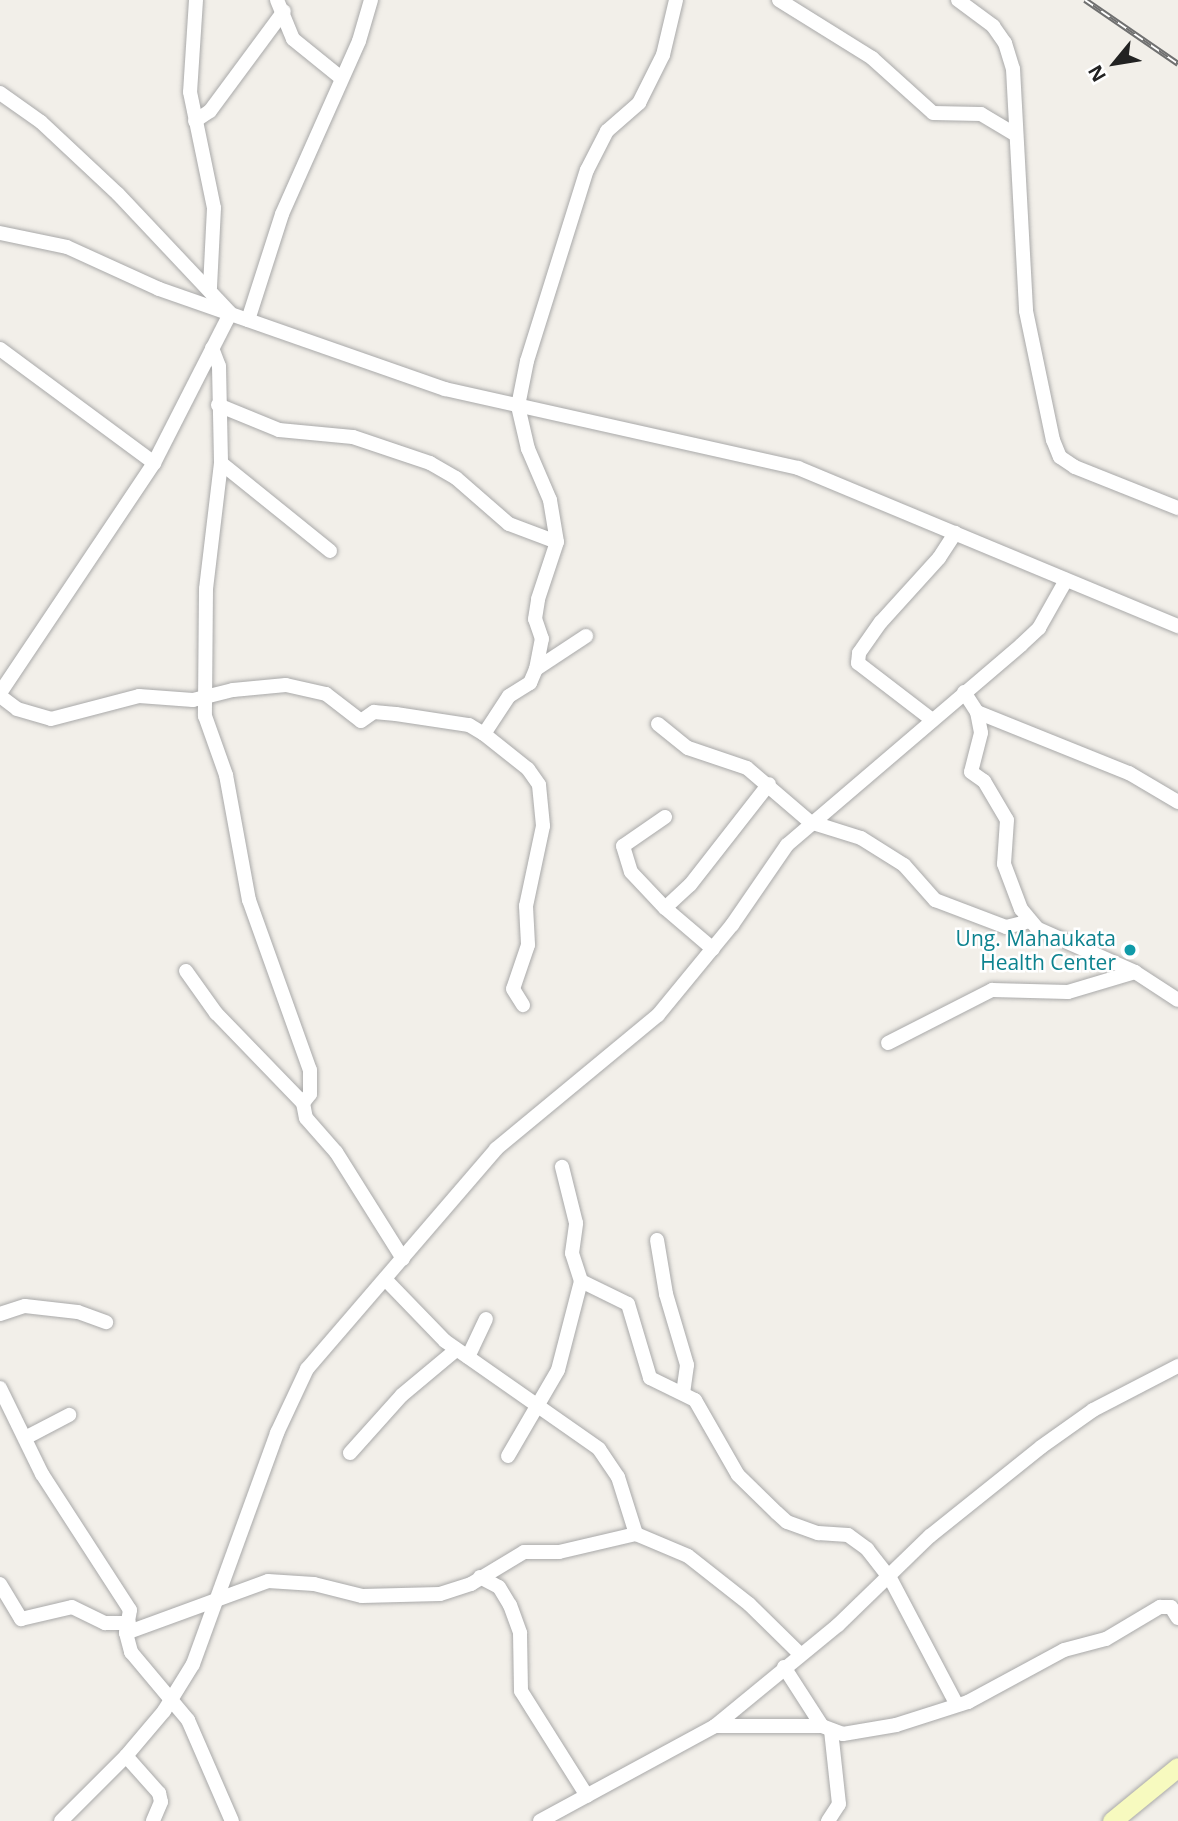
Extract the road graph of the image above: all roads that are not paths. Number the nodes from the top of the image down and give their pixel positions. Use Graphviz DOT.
graph roads {
  1 [pos="196,0"];
  2 [pos="371,0"];
  3 [pos="676,0"];
  4 [pos="779,0"];
  5 [pos="958,0"];
  6 [pos="280,5"];
  7 [pos="340,77"];
  8 [pos="0,93"];
  9 [pos="195,121"];
  10 [pos="1016,135"];
  11 [pos="0,233"];
  12 [pos="210,288"];
  13 [pos="230,314"];
  14 [pos="248,320"];
  15 [pos="212,348"];
  16 [pos="0,349"];
  17 [pos="218,405"];
  18 [pos="518,406"];
  19 [pos="154,463"];
  20 [pos="221,463"];
  21 [pos="1178,508"];
  22 [pos="955,533"];
  23 [pos="557,542"];
  24 [pos="330,551"];
  25 [pos="1066,580"];
  26 [pos="1178,625"];
  27 [pos="586,636"];
  28 [pos="536,669"];
  29 [pos="964,692"];
  30 [pos="0,695"];
  31 [pos="207,698"];
  32 [pos="977,712"];
  33 [pos="931,719"];
  34 [pos="658,724"];
  35 [pos="484,734"];
  36 [pos="769,784"];
  37 [pos="1178,802"];
  38 [pos="666,817"];
  39 [pos="810,822"];
  40 [pos="665,908"];
  41 [pos="1030,922"];
  42 [pos="713,949"];
  43 [pos="186,971"];
  44 [pos="1135,972"];
  45 [pos="1178,1000"];
  46 [pos="523,1004"];
  47 [pos="888,1043"];
  48 [pos="303,1103"];
  49 [pos="562,1167"];
  50 [pos="657,1240"];
  51 [pos="403,1259"];
  52 [pos="385,1279"];
  53 [pos="581,1281"];
  54 [pos="0,1314"];
  55 [pos="486,1319"];
  56 [pos="106,1322"];
  57 [pos="462,1354"];
  58 [pos="1178,1366"];
  59 [pos="0,1388"];
  60 [pos="683,1392"];
  61 [pos="538,1405"];
  62 [pos="69,1415"];
  63 [pos="25,1438"];
  64 [pos="350,1453"];
  65 [pos="508,1456"];
  66 [pos="636,1534"];
  67 [pos="480,1577"];
  68 [pos="890,1578"];
  69 [pos="0,1584"];
  70 [pos="222,1595"];
  71 [pos="1178,1618"];
  72 [pos="128,1628"];
  73 [pos="800,1654"];
  74 [pos="784,1667"];
  75 [pos="173,1697"];
  76 [pos="956,1703"];
  77 [pos="715,1726"];
  78 [pos="827,1728"];
  79 [pos="126,1756"];
  80 [pos="1178,1767"];
  81 [pos="1178,1783"];
  82 [pos="587,1797"];
  83 [pos="61,1821"];
  84 [pos="153,1821"];
  85 [pos="232,1821"];
  86 [pos="540,1821"];
  87 [pos="828,1821"];
  88 [pos="1112,1821"];
  89 [pos="1131,1821"];
  1 -- 9 [label="street"];
  2 -- 7 [label="street"];
  3 -- 18 [label="street"];
  4 -- 10 [label="street"];
  5 -- 10 [label="street"];
  6 -- 7 [label="street"];
  6 -- 9 [label="street"];
  7 -- 14 [label="street"];
  8 -- 12 [label="street"];
  9 -- 12 [label="street"];
  10 -- 21 [label="street"];
  11 -- 13 [label="street"];
  12 -- 13 [label="street"];
  13 -- 14 [label="street"];
  13 -- 15 [label="street"];
  14 -- 18 [label="street"];
  15 -- 17 [label="street"];
  15 -- 19 [label="street"];
  16 -- 19 [label="street"];
  17 -- 20 [label="street"];
  17 -- 23 [label="street"];
  18 -- 22 [label="street"];
  18 -- 23 [label="street"];
  19 -- 30 [label="street"];
  20 -- 24 [label="street"];
  20 -- 31 [label="street"];
  22 -- 25 [label="street"];
  22 -- 33 [label="street"];
  23 -- 28 [label="street"];
  25 -- 26 [label="street"];
  25 -- 29 [label="street"];
  27 -- 28 [label="street"];
  28 -- 35 [label="street"];
  29 -- 32 [label="street"];
  29 -- 33 [label="street"];
  30 -- 31 [label="street"];
  31 -- 35 [label="street"];
  31 -- 48 [label="street"];
  32 -- 37 [label="street"];
  32 -- 41 [label="street"];
  33 -- 39 [label="street"];
  34 -- 36 [label="street"];
  35 -- 46 [label="street"];
  36 -- 39 [label="street"];
  36 -- 40 [label="street"];
  38 -- 40 [label="street"];
  39 -- 41 [label="street"];
  39 -- 42 [label="street"];
  40 -- 42 [label="street"];
  41 -- 44 [label="street"];
  42 -- 51 [label="street"];
  43 -- 48 [label="street"];
  44 -- 45 [label="street"];
  44 -- 47 [label="street"];
  48 -- 51 [label="street"];
  49 -- 53 [label="street"];
  50 -- 60 [label="street"];
  51 -- 52 [label="street"];
  52 -- 57 [label="street"];
  52 -- 70 [label="street"];
  53 -- 60 [label="street"];
  53 -- 61 [label="street"];
  54 -- 56 [label="street"];
  55 -- 57 [label="street"];
  57 -- 61 [label="street"];
  57 -- 64 [label="street"];
  58 -- 68 [label="street"];
  59 -- 63 [label="street"];
  60 -- 68 [label="street"];
  61 -- 65 [label="street"];
  61 -- 66 [label="street"];
  62 -- 63 [label="street"];
  63 -- 72 [label="street"];
  66 -- 67 [label="street"];
  66 -- 73 [label="street"];
  67 -- 70 [label="street"];
  67 -- 82 [label="street"];
  68 -- 73 [label="street"];
  68 -- 76 [label="street"];
  69 -- 72 [label="street"];
  70 -- 72 [label="street"];
  70 -- 75 [label="street"];
  71 -- 76 [label="street"];
  72 -- 75 [label="street"];
  73 -- 74 [label="street"];
  74 -- 77 [label="street"];
  74 -- 78 [label="street"];
  75 -- 79 [label="street"];
  75 -- 85 [label="street"];
  76 -- 78 [label="street"];
  77 -- 78 [label="street"];
  77 -- 82 [label="street"];
  78 -- 87 [label="street"];
  79 -- 83 [label="street"];
  79 -- 84 [label="street"];
  80 -- 88 [label="street"];
  81 -- 89 [label="street"];
  82 -- 86 [label="street"];
}
